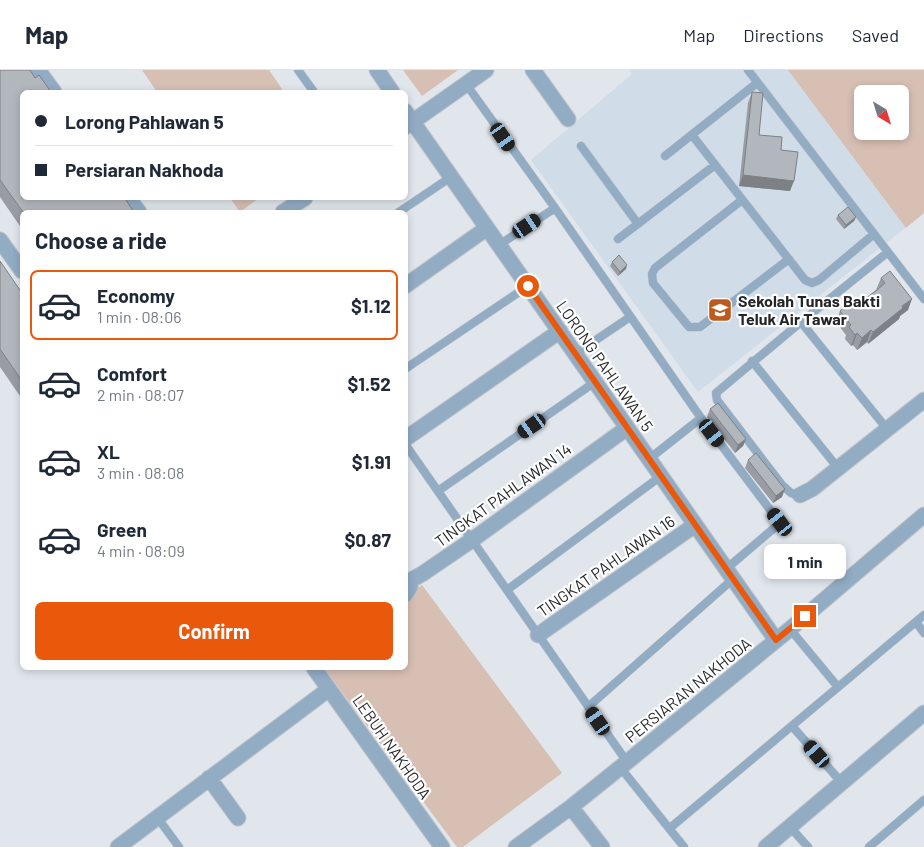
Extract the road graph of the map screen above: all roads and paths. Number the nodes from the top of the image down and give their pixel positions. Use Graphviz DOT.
graph roads {
  1 [pos="38,70"];
  2 [pos="298,70"];
  3 [pos="377,70"];
  4 [pos="486,70"];
  5 [pos="533,70"];
  6 [pos="748,70"];
  7 [pos="757,83"];
  8 [pos="466,84"];
  9 [pos="53,90"];
  10 [pos="313,90"];
  11 [pos="391,90"];
  12 [pos="568,118"];
  13 [pos="408,120"];
  14 [pos="692,135"];
  15 [pos="581,146"];
  16 [pos="664,156"];
  17 [pos="715,165"];
  18 [pos="451,177"];
  19 [pos="130,200"];
  20 [pos="302,200"];
  21 [pos="742,200"];
  22 [pos="555,208"];
  23 [pos="137,210"];
  24 [pos="286,210"];
  25 [pos="402,210"];
  26 [pos="638,224"];
  27 [pos="487,228"];
  28 [pos="874,234"];
  29 [pos="618,239"];
  30 [pos="0,240"];
  31 [pos="499,245"];
  32 [pos="888,252"];
  33 [pos="788,259"];
  34 [pos="20,268"];
  35 [pos="408,284"];
  36 [pos="528,286"];
  37 [pos="924,298"];
  38 [pos="630,317"];
  39 [pos="801,322"];
  40 [pos="560,331"];
  41 [pos="575,354"];
  42 [pos="752,361"];
  43 [pos="408,367"];
  44 [pos="595,382"];
  45 [pos="924,400"];
  46 [pos="701,418"];
  47 [pos="627,428"];
  48 [pos="887,429"];
  49 [pos="408,437"];
  50 [pos="408,448"];
  51 [pos="649,459"];
  52 [pos="838,468"];
  53 [pos="661,476"];
  54 [pos="438,491"];
  55 [pos="800,495"];
  56 [pos="924,515"];
  57 [pos="695,525"];
  58 [pos="472,540"];
  59 [pos="729,574"];
  60 [pos="408,579"];
  61 [pos="507,590"];
  62 [pos="408,591"];
  63 [pos="924,615"];
  64 [pos="916,622"];
  65 [pos="790,629"];
  66 [pos="924,633"];
  67 [pos="538,635"];
  68 [pos="776,640"];
  69 [pos="315,670"];
  70 [pos="838,687"];
  71 [pos="329,689"];
  72 [pos="588,707"];
  73 [pos="924,713"];
  74 [pos="792,726"];
  75 [pos="624,765"];
  76 [pos="209,778"];
  77 [pos="842,783"];
  78 [pos="924,800"];
  79 [pos="571,807"];
  80 [pos="157,817"];
  81 [pos="238,818"];
  82 [pos="790,826"];
  83 [pos="670,828"];
  84 [pos="518,846"];
  85 [pos="118,847"];
  86 [pos="179,847"];
  87 [pos="442,847"];
  88 [pos="602,847"];
  89 [pos="684,847"];
  90 [pos="766,847"];
  91 [pos="808,847"];
  92 [pos="869,847"];
  1 -- 9 [label="street"];
  2 -- 10 [label="lane"];
  3 -- 11 [label="street"];
  4 -- 8 [label="street"];
  5 -- 12 [label="street"];
  6 -- 7 [label="lane"];
  7 -- 14 [label="lane"];
  7 -- 28 [label="lane"];
  8 -- 13 [label="street"];
  8 -- 22 [label="lane"];
  13 -- 18 [label="street, LORONG PAHLAWAN 5"];
  14 -- 16 [label="lane"];
  14 -- 17 [label="lane"];
  15 -- 26 [label="lane"];
  17 -- 21 [label="lane"];
  17 -- 26 [label="lane"];
  18 -- 25 [label="lane"];
  18 -- 27 [label="street, LORONG PAHLAWAN 5"];
  19 -- 23 [label="street"];
  20 -- 24 [label="street"];
  21 -- 33 [label="lane"];
  21 -- 33 [label="lane"];
  22 -- 31 [label="lane"];
  22 -- 38 [label="lane"];
  26 -- 29 [label="lane"];
  27 -- 31 [label="street, LORONG PAHLAWAN 5"];
  27 -- 35 [label="street"];
  28 -- 32 [label="lane"];
  28 -- 33 [label="lane"];
  30 -- 34 [label="street"];
  31 -- 36 [label="street, LORONG PAHLAWAN 5"];
  32 -- 37 [label="lane"];
  32 -- 39 [label="lane"];
  36 -- 40 [label="street, LORONG PAHLAWAN 5"];
  36 -- 43 [label="lane"];
  38 -- 41 [label="lane"];
  38 -- 46 [label="lane"];
  39 -- 42 [label="lane"];
  39 -- 48 [label="lane"];
  40 -- 41 [label="street, LORONG PAHLAWAN 5"];
  40 -- 49 [label="street"];
  41 -- 44 [label="street, LORONG PAHLAWAN 5"];
  42 -- 52 [label="lane"];
  42 -- 55 [label="lane"];
  44 -- 47 [label="street, LORONG PAHLAWAN 5"];
  44 -- 54 [label="lane"];
  45 -- 48 [label="street"];
  46 -- 51 [label="lane"];
  46 -- 59 [label="lane"];
  47 -- 51 [label="street, LORONG PAHLAWAN 5"];
  47 -- 58 [label="street, TINGKAT PAHLAWAN 14"];
  48 -- 52 [label="street"];
  50 -- 54 [label="lane"];
  51 -- 53 [label="street, LORONG PAHLAWAN 5"];
  52 -- 55 [label="street"];
  53 -- 57 [label="street, LORONG PAHLAWAN 5"];
  53 -- 61 [label="lane"];
  54 -- 58 [label="lane"];
  56 -- 65 [label="street, PERSIARAN NAKHODA"];
  57 -- 59 [label="street, LORONG PAHLAWAN 5"];
  57 -- 67 [label="street, TINGKAT PAHLAWAN 16"];
  58 -- 60 [label="street, TINGKAT PAHLAWAN 14"];
  58 -- 61 [label="lane"];
  59 -- 68 [label="street, LORONG PAHLAWAN 5"];
  59 -- 72 [label="lane"];
  60 -- 62 [label="street, TINGKAT PAHLAWAN 14"];
  61 -- 67 [label="lane"];
  63 -- 64 [label="lane"];
  64 -- 66 [label="lane"];
  64 -- 70 [label="lane"];
  65 -- 68 [label="street, PERSIARAN NAKHODA"];
  65 -- 70 [label="lane"];
  67 -- 72 [label="lane"];
  68 -- 75 [label="street, PERSIARAN NAKHODA"];
  69 -- 71 [label="street, LEBUH NAKHODA"];
  70 -- 74 [label="lane"];
  71 -- 76 [label="street"];
  71 -- 87 [label="street, LEBUH NAKHODA"];
  72 -- 75 [label="lane"];
  73 -- 77 [label="street"];
  74 -- 77 [label="lane"];
  74 -- 83 [label="lane"];
  75 -- 79 [label="street, PERSIARAN NAKHODA"];
  75 -- 83 [label="lane"];
  76 -- 80 [label="street"];
  76 -- 81 [label="street"];
  77 -- 82 [label="street"];
  78 -- 92 [label="lane"];
  79 -- 84 [label="street, PERSIARAN NAKHODA"];
  79 -- 88 [label="street"];
  80 -- 85 [label="street"];
  80 -- 86 [label="lane"];
  82 -- 90 [label="street"];
  82 -- 91 [label="lane"];
  83 -- 89 [label="lane"];
}
